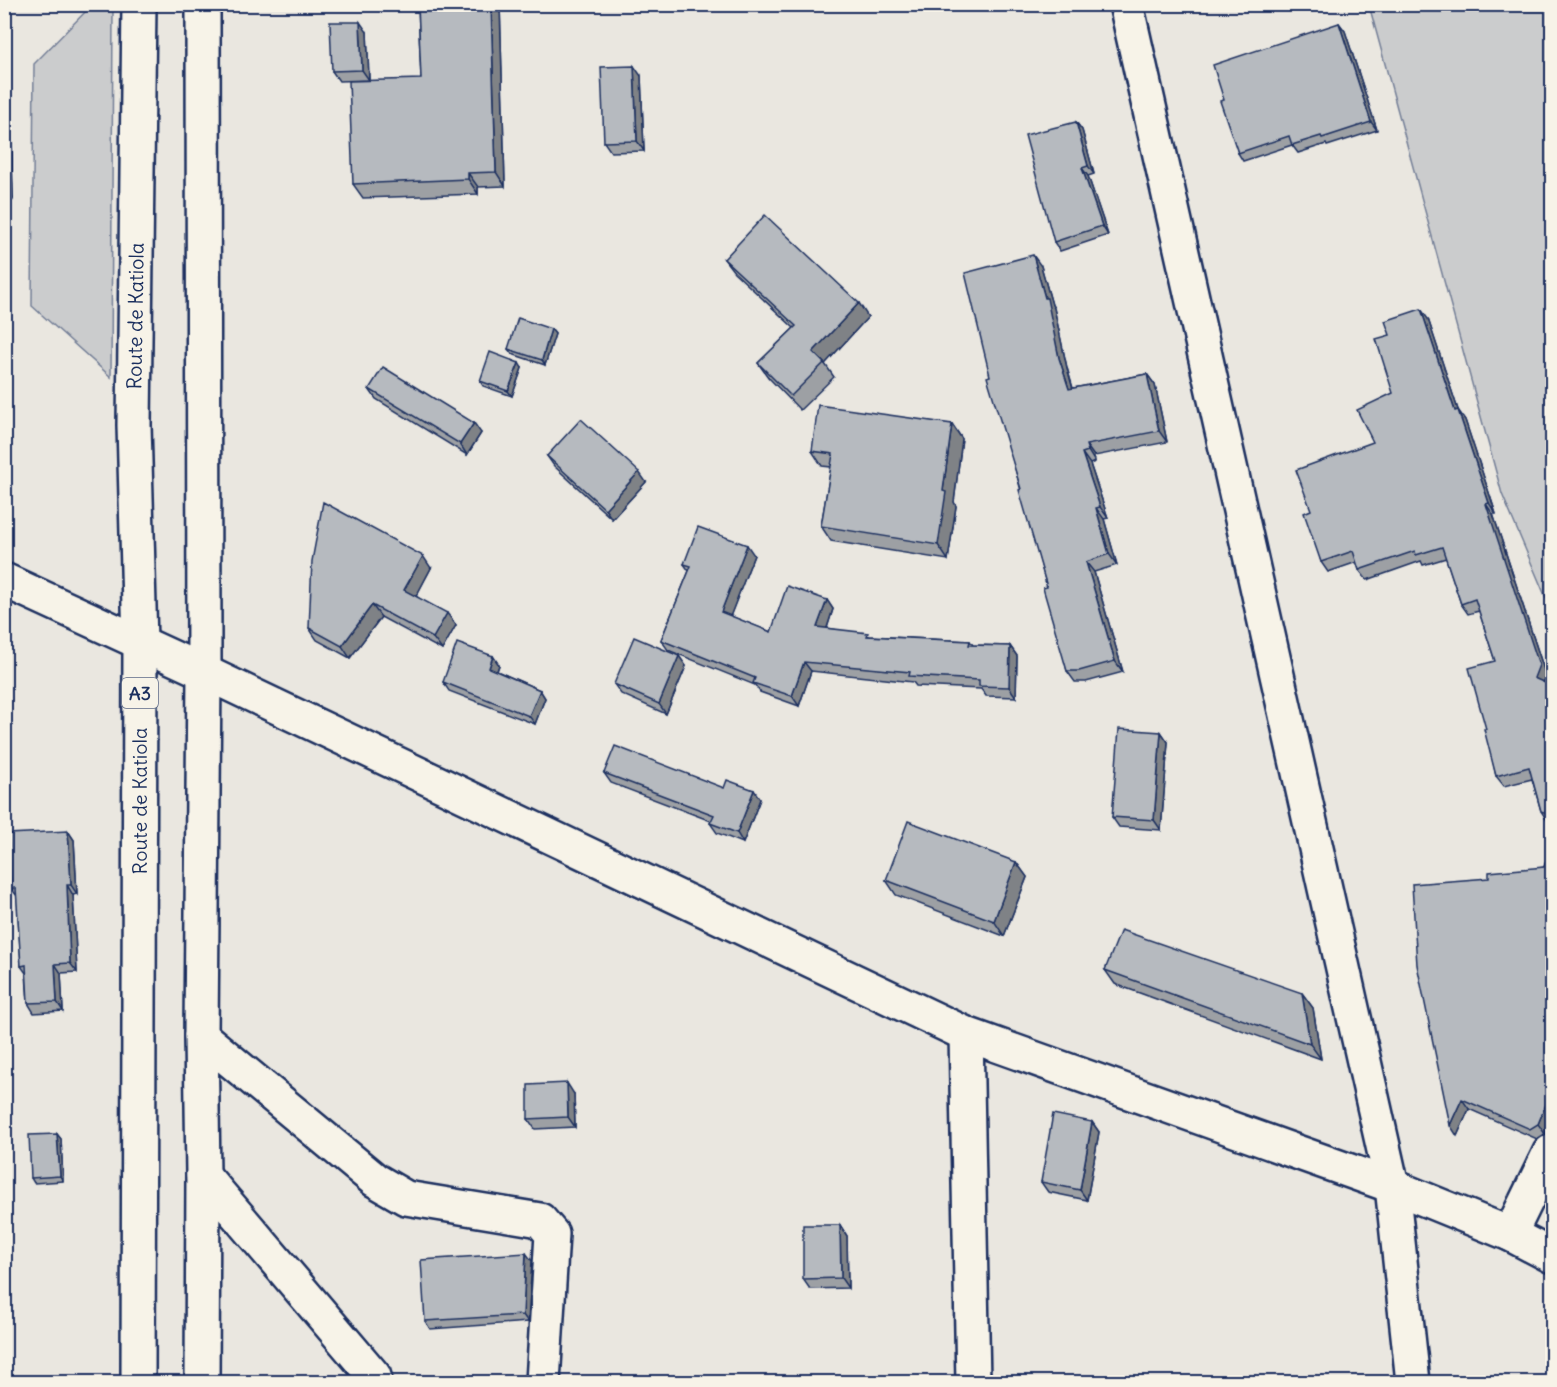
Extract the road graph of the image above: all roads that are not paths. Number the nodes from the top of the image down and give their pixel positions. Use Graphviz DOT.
graph roads {
  1 [pos="139,4"];
  2 [pos="203,4"];
  3 [pos="1130,5"];
  4 [pos="4,580"];
  5 [pos="140,642"];
  6 [pos="204,672"];
  7 [pos="966,1034"];
  8 [pos="201,1036"];
  9 [pos="1551,1152"];
  10 [pos="203,1175"];
  11 [pos="1392,1186"];
  12 [pos="1510,1234"];
  13 [pos="1552,1256"];
  14 [pos="138,1383"];
  15 [pos="202,1383"];
  16 [pos="375,1383"];
  17 [pos="543,1383"];
  18 [pos="973,1383"];
  19 [pos="1413,1383"];
  1 -- 5 [label="main road, Route de Katiola / A3"];
  2 -- 6 [label="main road"];
  3 -- 11 [label="main road"];
  4 -- 5 [label="main road"];
  5 -- 6 [label="main road"];
  5 -- 14 [label="main road, Route de Katiola / A3"];
  6 -- 7 [label="main road"];
  6 -- 8 [label="main road"];
  7 -- 11 [label="main road"];
  7 -- 18 [label="main road"];
  8 -- 10 [label="main road"];
  8 -- 17 [label="main road"];
  9 -- 12 [label="main road"];
  10 -- 15 [label="main road"];
  10 -- 16 [label="main road"];
  11 -- 12 [label="main road"];
  11 -- 19 [label="main road"];
  12 -- 13 [label="main road"];
}
